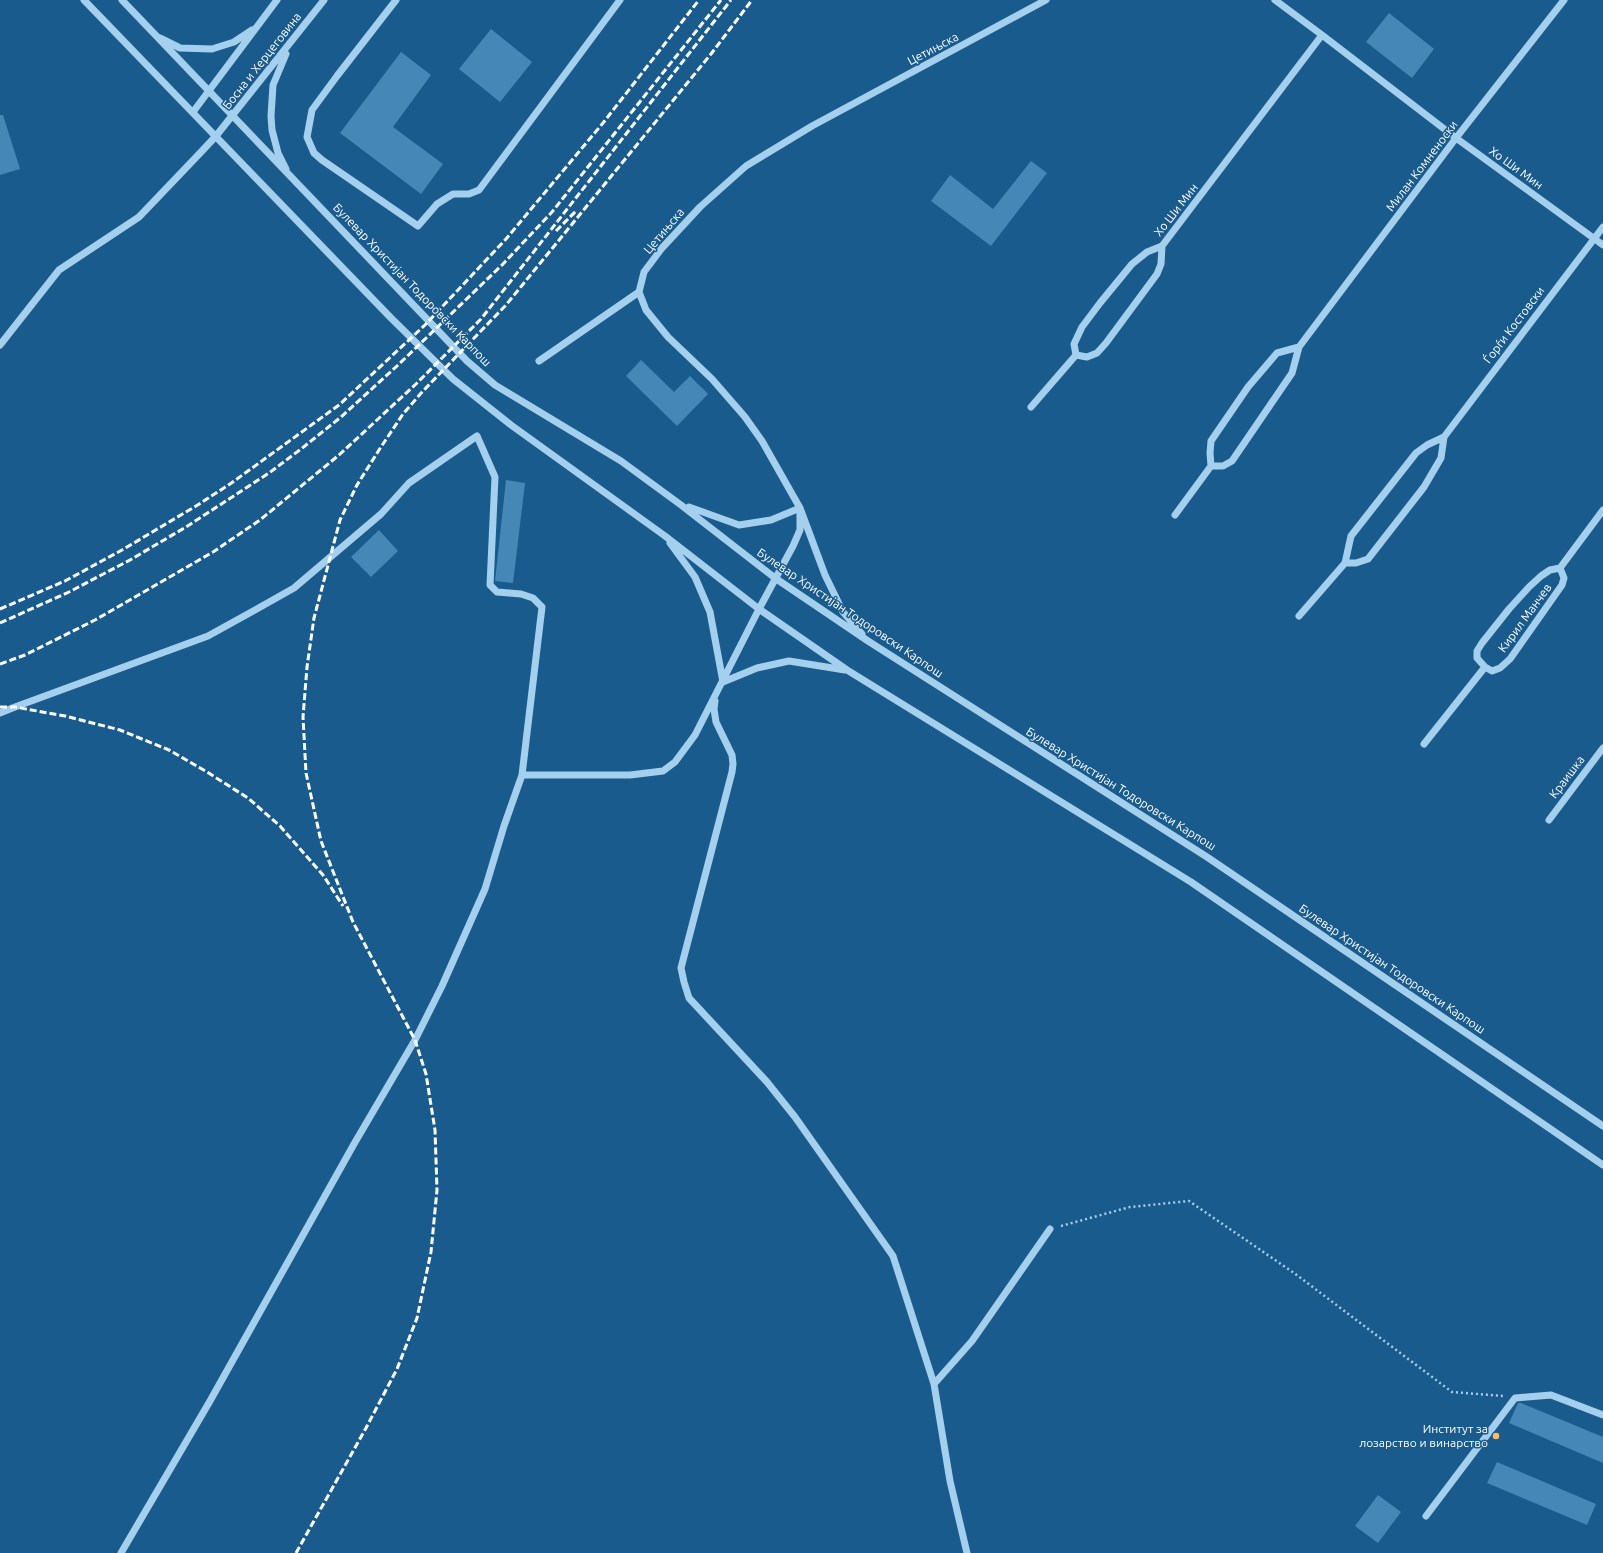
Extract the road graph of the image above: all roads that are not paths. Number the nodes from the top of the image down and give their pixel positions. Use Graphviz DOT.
graph roads {
  1 [pos="84,0"];
  2 [pos="122,0"];
  3 [pos="277,0"];
  4 [pos="324,0"];
  5 [pos="396,0"];
  6 [pos="620,0"];
  7 [pos="1046,0"];
  8 [pos="1275,0"];
  9 [pos="1564,0"];
  10 [pos="257,26"];
  11 [pos="1322,35"];
  12 [pos="156,36"];
  13 [pos="293,41"];
  14 [pos="209,91"];
  15 [pos="193,112"];
  16 [pos="232,116"];
  17 [pos="216,136"];
  18 [pos="1456,138"];
  19 [pos="290,176"];
  20 [pos="1603,227"];
  21 [pos="1594,238"];
  22 [pos="1603,245"];
  23 [pos="1162,246"];
  24 [pos="638,292"];
  25 [pos="0,345"];
  26 [pos="1299,347"];
  27 [pos="1076,355"];
  28 [pos="539,360"];
  29 [pos="1031,407"];
  30 [pos="1444,437"];
  31 [pos="1211,466"];
  32 [pos="681,504"];
  33 [pos="800,508"];
  34 [pos="1603,510"];
  35 [pos="1175,515"];
  36 [pos="665,536"];
  37 [pos="1345,563"];
  38 [pos="1560,568"];
  39 [pos="775,578"];
  40 [pos="758,609"];
  41 [pos="1299,616"];
  42 [pos="868,641"];
  43 [pos="1484,667"];
  44 [pos="847,670"];
  45 [pos="723,682"];
  46 [pos="715,696"];
  47 [pos="0,713"];
  48 [pos="1424,744"];
  49 [pos="1603,748"];
  50 [pos="522,775"];
  51 [pos="1549,820"];
  52 [pos="1603,1126"];
  53 [pos="1603,1165"];
  54 [pos="1050,1229"];
  55 [pos="934,1384"];
  56 [pos="1603,1415"];
  57 [pos="1426,1516"];
  58 [pos="121,1553"];
  59 [pos="967,1553"];
  1 -- 15 [label="street"];
  2 -- 12 [label="street, Булевар Христијан Тодоровски Карпош"];
  3 -- 10 [label="street, Босна и Херцеговина"];
  4 -- 13 [label="street, Босна и Херцеговина"];
  5 -- 6 [label="street"];
  7 -- 24 [label="street, Цетињска"];
  8 -- 11 [label="street, Хо Ши Мин"];
  9 -- 18 [label="street, Милан Комненоски"];
  10 -- 12 [label="street"];
  10 -- 14 [label="street, Босна и Херцеговина"];
  11 -- 18 [label="street, Хо Ши Мин"];
  11 -- 23 [label="street, Хо Ши Мин"];
  12 -- 14 [label="street, Булевар Христијан Тодоровски Карпош"];
  13 -- 16 [label="street, Босна и Херцеговина"];
  13 -- 19 [label="street"];
  14 -- 15 [label="street, Босна и Херцеговина"];
  14 -- 16 [label="street, Булевар Христијан Тодоровски Карпош"];
  15 -- 17 [label="street"];
  16 -- 17 [label="street, Босна и Херцеговина"];
  16 -- 19 [label="street, Булевар Христијан Тодоровски Карпош"];
  17 -- 25 [label="street, Босна и Херцеговина"];
  17 -- 36 [label="street"];
  18 -- 21 [label="street, Хо Ши Мин"];
  18 -- 26 [label="street, Милан Комненоски"];
  19 -- 32 [label="street, Булевар Христијан Тодоровски Карпош"];
  20 -- 21 [label="street, Ѓoрѓи Костовски"];
  21 -- 22 [label="street, Хо Ши Мин"];
  21 -- 30 [label="street, Ѓoрѓи Костовски"];
  23 -- 27 [label="street, Хо Ши Мин"];
  23 -- 27 [label="street"];
  24 -- 28 [label="street"];
  24 -- 33 [label="street"];
  26 -- 31 [label="street, Милан Комненоски"];
  26 -- 31 [label="street"];
  27 -- 29 [label="street"];
  30 -- 37 [label="street, Ѓoрѓи Костовски"];
  30 -- 37 [label="street, Ѓoрѓи Костовски"];
  31 -- 35 [label="street"];
  32 -- 33 [label="street"];
  32 -- 39 [label="street, Булевар Христијан Тодоровски Карпош"];
  33 -- 39 [label="street"];
  33 -- 42 [label="street"];
  34 -- 38 [label="street"];
  36 -- 40 [label="street"];
  36 -- 45 [label="street"];
  37 -- 41 [label="street, Ѓoрѓи Костовски"];
  38 -- 43 [label="street, Кирил Манчев"];
  38 -- 43 [label="street, Кирил Манчев"];
  39 -- 40 [label="street"];
  39 -- 42 [label="street, Булевар Христијан Тодоровски Карпош"];
  40 -- 44 [label="street"];
  40 -- 45 [label="street"];
  42 -- 52 [label="street, Булевар Христијан Тодоровски Карпош"];
  43 -- 48 [label="street"];
  44 -- 45 [label="street"];
  44 -- 53 [label="street"];
  45 -- 46 [label="street"];
  46 -- 50 [label="street"];
  46 -- 55 [label="street"];
  47 -- 50 [label="street"];
  49 -- 51 [label="street, Краишка"];
  50 -- 58 [label="street"];
  54 -- 55 [label="street"];
  55 -- 59 [label="street"];
  56 -- 57 [label="street"];
}
